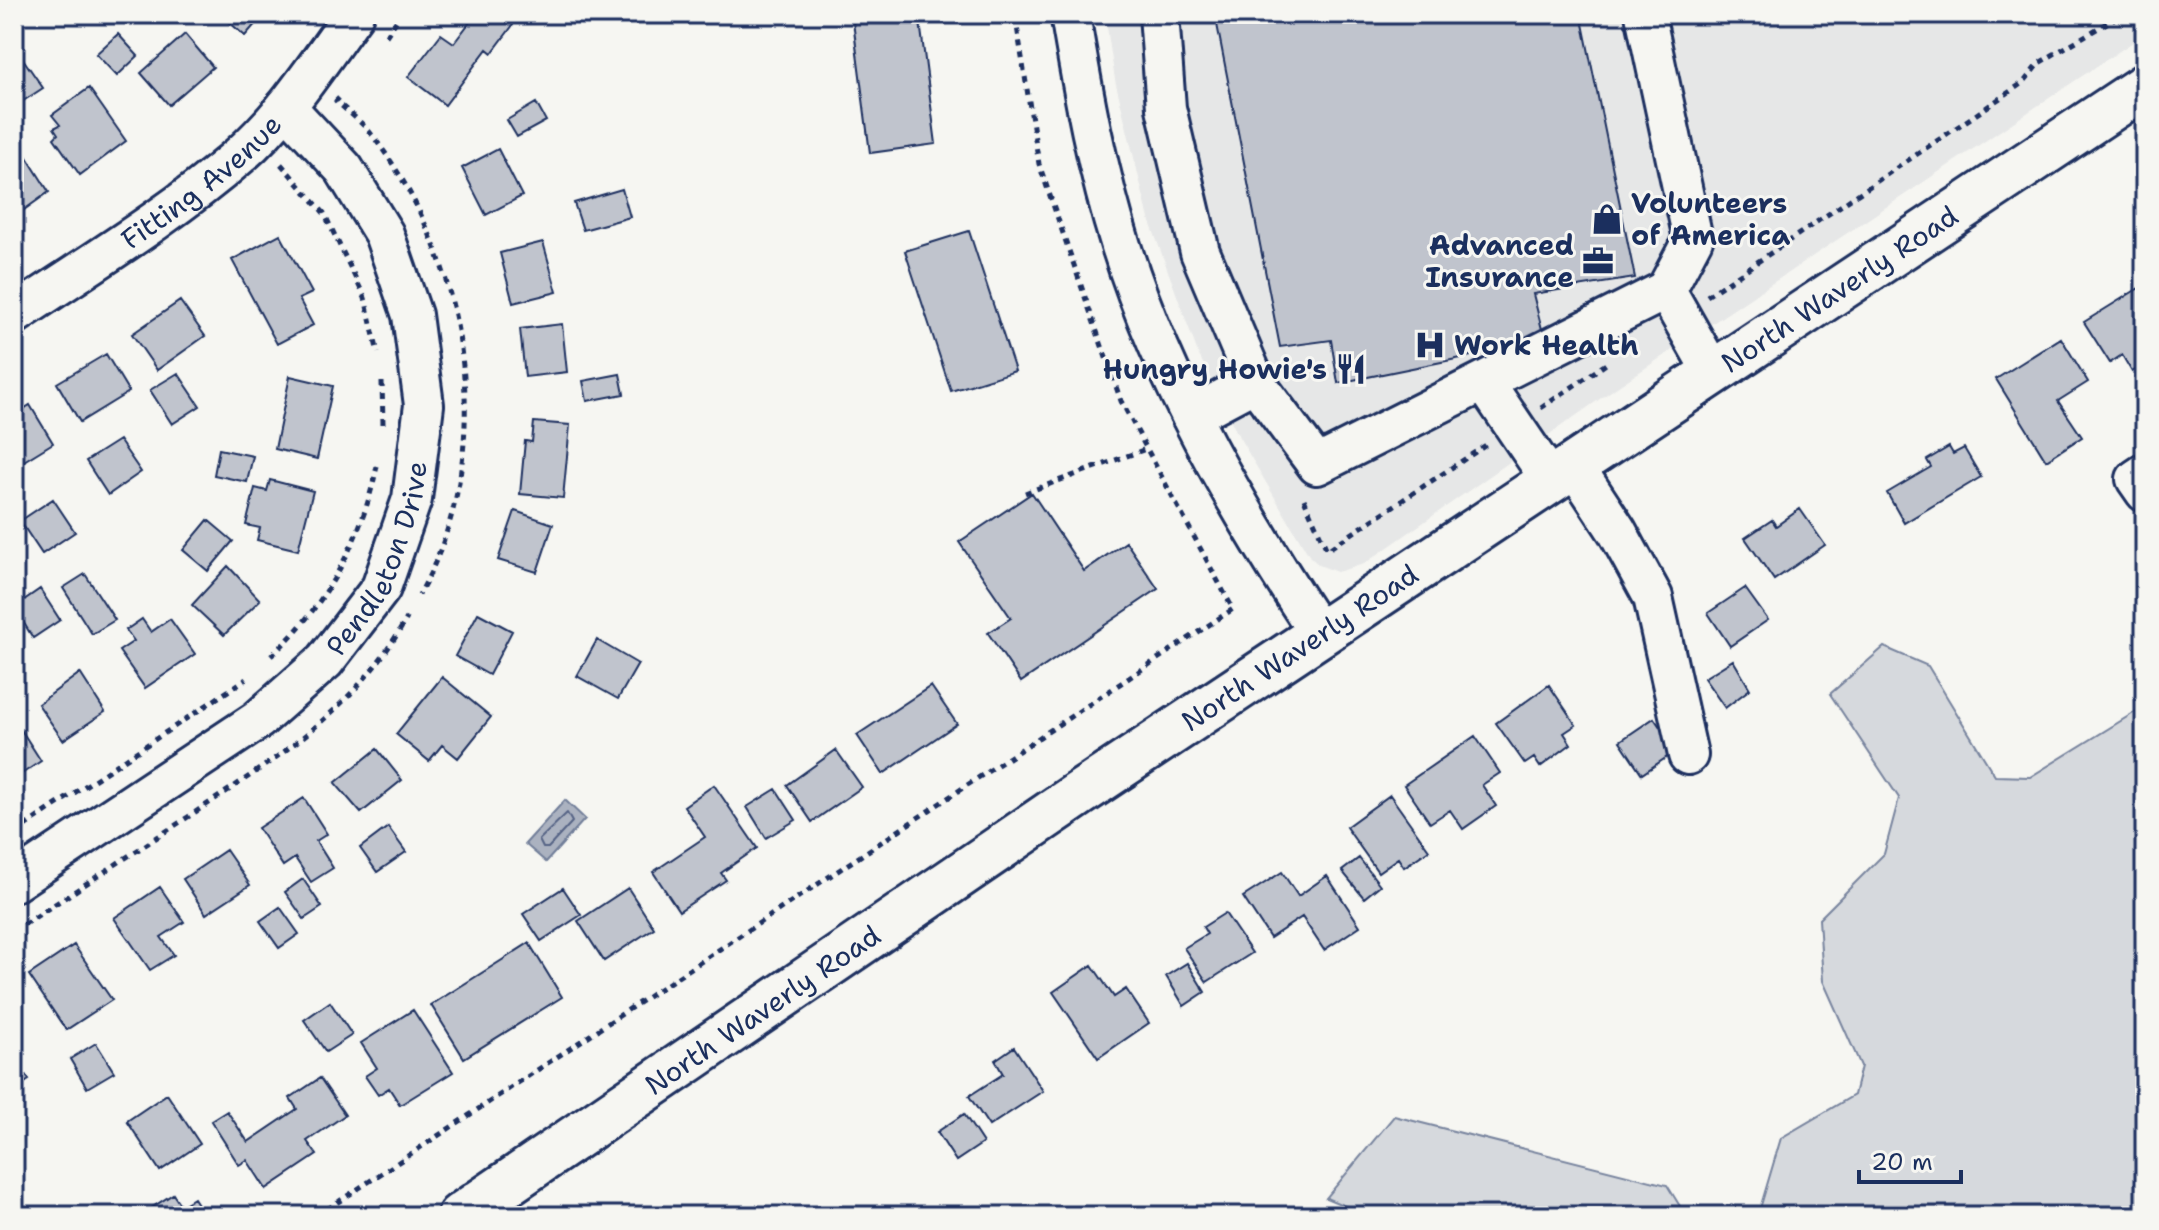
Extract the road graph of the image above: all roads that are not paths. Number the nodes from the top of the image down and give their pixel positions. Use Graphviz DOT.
graph roads {
  1 [pos="354,14"];
  2 [pos="1070,14"];
  3 [pos="1159,14"];
  4 [pos="1645,14"];
  5 [pos="2145,86"];
  6 [pos="286,107"];
  7 [pos="1673,302"];
  8 [pos="20,331"];
  9 [pos="1714,375"];
  10 [pos="1255,382"];
  11 [pos="1485,383"];
  12 [pos="1191,416"];
  13 [pos="2145,473"];
  14 [pos="1563,475"];
  15 [pos="2145,492"];
  16 [pos="1320,635"];
  17 [pos="1688,755"];
  18 [pos="14,882"];
  19 [pos="460,1216"];
  1 -- 6 [label="street, Fitting Avenue"];
  2 -- 12 [label="street"];
  3 -- 10 [label="street"];
  4 -- 7 [label="street"];
  5 -- 9 [label="main road, North Waverly Road"];
  6 -- 8 [label="street, Fitting Avenue"];
  6 -- 18 [label="street, Pendleton Drive"];
  7 -- 9 [label="street"];
  7 -- 11 [label="street"];
  9 -- 14 [label="main road, North Waverly Road"];
  10 -- 11 [label="street"];
  10 -- 12 [label="street"];
  11 -- 14 [label="street"];
  12 -- 16 [label="street"];
  13 -- 15 [label="street"];
  14 -- 16 [label="main road, North Waverly Road"];
  14 -- 17 [label="street"];
  16 -- 19 [label="main road, North Waverly Road"];
}
